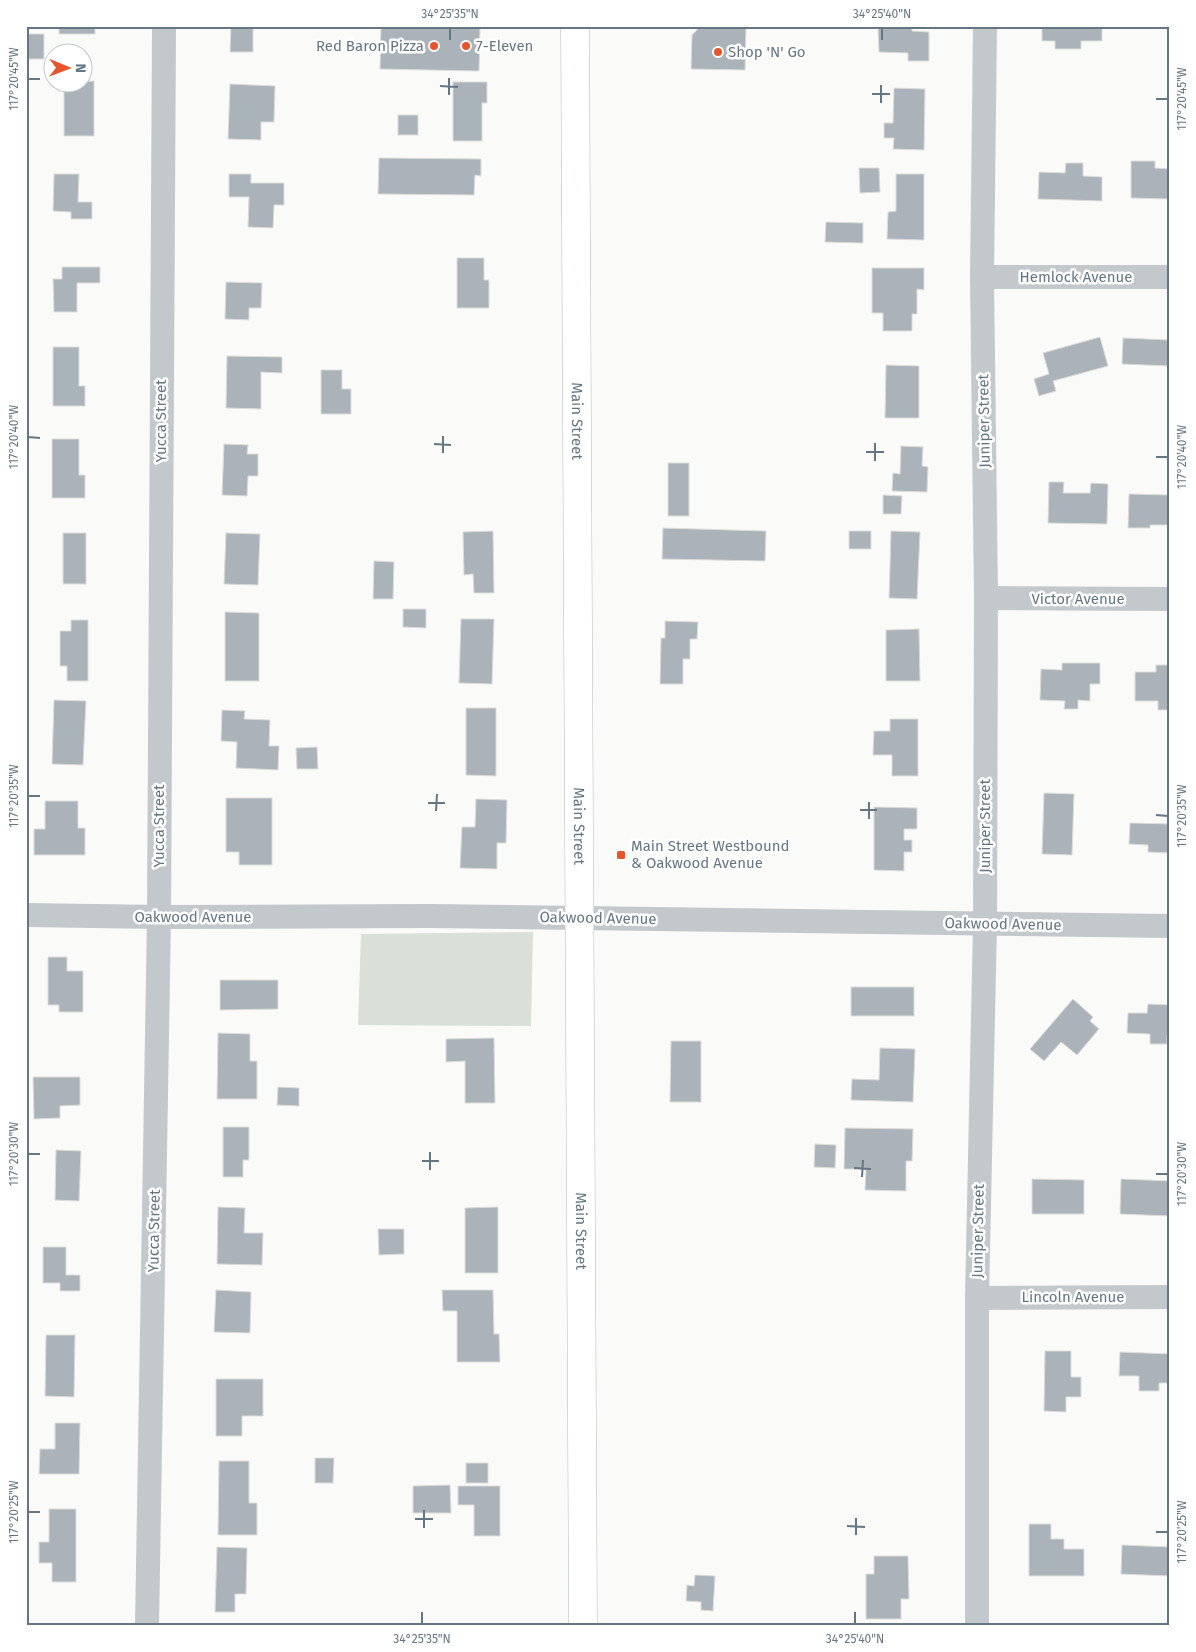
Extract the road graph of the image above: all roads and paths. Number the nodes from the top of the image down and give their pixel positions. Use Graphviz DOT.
graph roads {
  1 [pos="164,26"];
  2 [pos="575,26"];
  3 [pos="985,26"];
  4 [pos="982,277"];
  5 [pos="1170,277"];
  6 [pos="986,598"];
  7 [pos="1170,599"];
  8 [pos="26,915"];
  9 [pos="159,918"];
  10 [pos="578,918"];
  11 [pos="985,924"];
  12 [pos="1170,926"];
  13 [pos="1170,1297"];
  14 [pos="977,1298"];
  15 [pos="147,1626"];
  16 [pos="583,1626"];
  17 [pos="977,1626"];
  1 -- 9 [label="street, Yucca Street"];
  2 -- 10 [label="main road, Main Street"];
  3 -- 4 [label="street, Juniper Street"];
  4 -- 5 [label="street, Hemlock Avenue"];
  4 -- 6 [label="street, Juniper Street"];
  6 -- 7 [label="street, Victor Avenue"];
  6 -- 11 [label="street, Juniper Street"];
  8 -- 9 [label="street, Oakwood Avenue"];
  9 -- 10 [label="street, Oakwood Avenue"];
  9 -- 15 [label="street, Yucca Street"];
  10 -- 11 [label="street, Oakwood Avenue"];
  10 -- 16 [label="main road, Main Street"];
  11 -- 12 [label="street, Oakwood Avenue"];
  11 -- 14 [label="street, Juniper Street"];
  13 -- 14 [label="street, Lincoln Avenue"];
  14 -- 17 [label="street, Juniper Street"];
}
